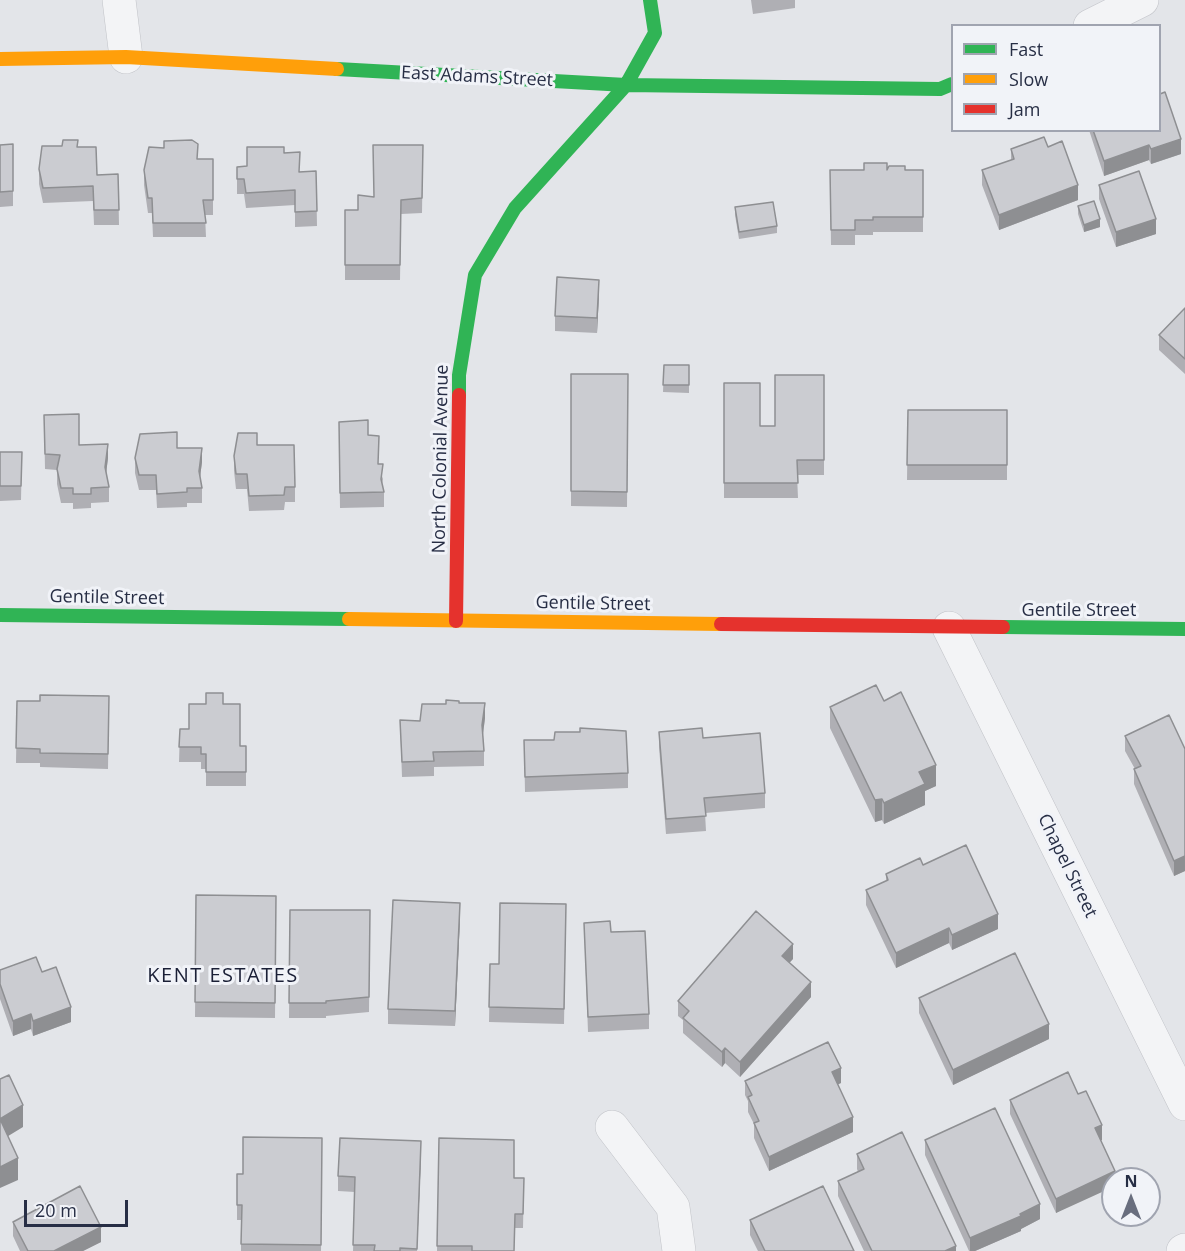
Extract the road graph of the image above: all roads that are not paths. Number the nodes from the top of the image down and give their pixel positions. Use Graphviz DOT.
graph roads {
  1 [pos="119,0"];
  2 [pos="650,0"];
  3 [pos="1142,0"];
  4 [pos="1094,24"];
  5 [pos="126,57"];
  6 [pos="0,59"];
  7 [pos="951,84"];
  8 [pos="626,85"];
  9 [pos="0,615"];
  10 [pos="456,621"];
  11 [pos="949,628"];
  12 [pos="1185,629"];
  13 [pos="1185,1104"];
  14 [pos="612,1126"];
  15 [pos="679,1251"];
  1 -- 5 [label="street"];
  2 -- 8 [label="street, North Colonial Avenue"];
  3 -- 4 [label="street"];
  5 -- 6 [label="street, East Adams Street"];
  5 -- 8 [label="street, East Adams Street"];
  7 -- 8 [label="street, East Adams Street"];
  8 -- 10 [label="street, North Colonial Avenue"];
  9 -- 10 [label="street, Gentile Street"];
  10 -- 11 [label="street, Gentile Street"];
  11 -- 12 [label="street, Gentile Street"];
  11 -- 13 [label="street, Chapel Street"];
  14 -- 15 [label="street"];
}
